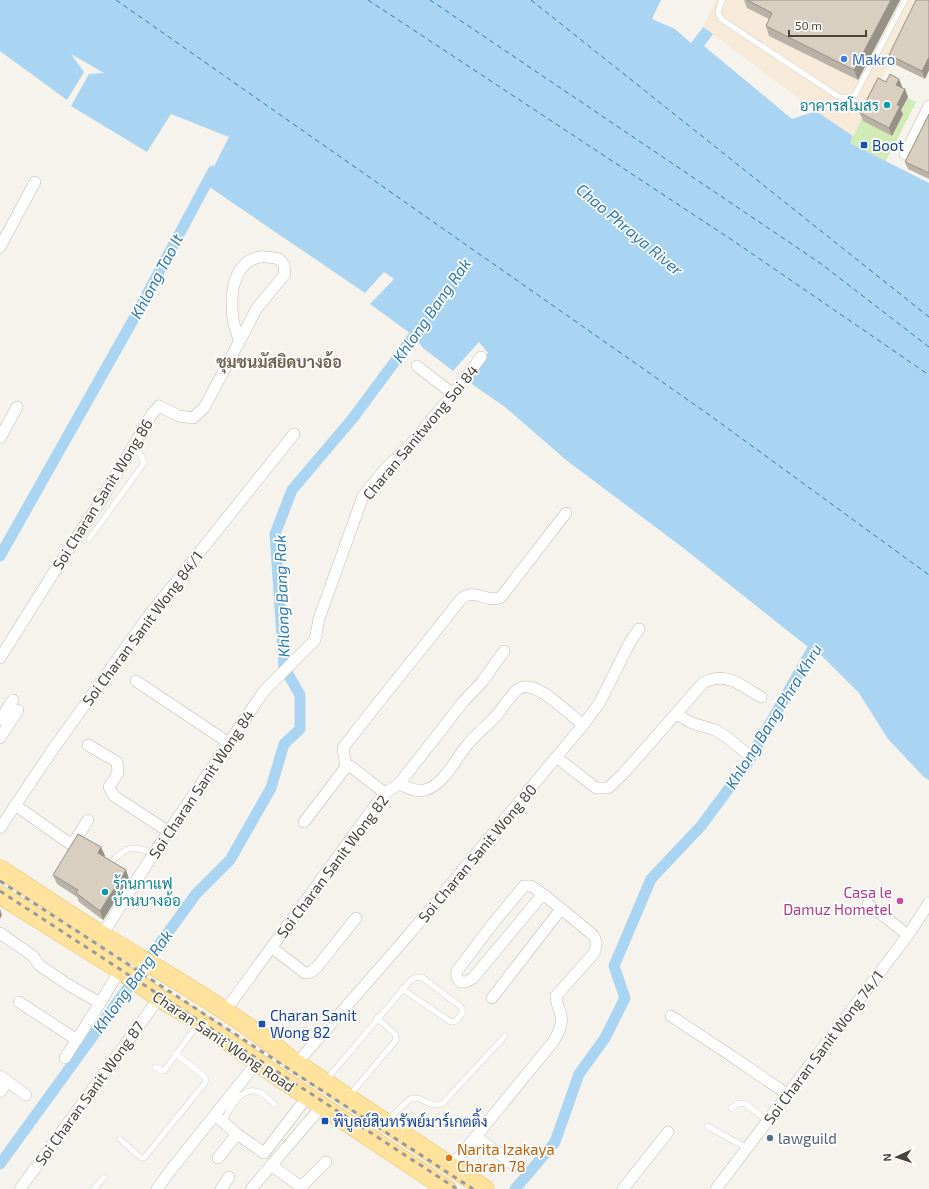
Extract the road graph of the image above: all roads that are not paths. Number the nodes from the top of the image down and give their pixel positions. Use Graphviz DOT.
graph roads {
  1 [pos="722,0"];
  2 [pos="905,0"];
  3 [pos="929,106"];
  4 [pos="905,154"];
  5 [pos="35,182"];
  6 [pos="0,247"];
  7 [pos="239,340"];
  8 [pos="481,357"];
  9 [pos="417,366"];
  10 [pos="453,394"];
  11 [pos="17,407"];
  12 [pos="294,434"];
  13 [pos="0,438"];
  14 [pos="132,448"];
  15 [pos="566,513"];
  16 [pos="89,539"];
  17 [pos="639,629"];
  18 [pos="504,651"];
  19 [pos="0,658"];
  20 [pos="278,676"];
  21 [pos="136,681"];
  22 [pos="760,697"];
  23 [pos="676,714"];
  24 [pos="0,720"];
  25 [pos="582,725"];
  26 [pos="0,738"];
  27 [pos="229,743"];
  28 [pos="88,745"];
  29 [pos="746,753"];
  30 [pos="556,757"];
  31 [pos="346,767"];
  32 [pos="399,784"];
  33 [pos="385,793"];
  34 [pos="16,805"];
  35 [pos="88,820"];
  36 [pos="304,822"];
  37 [pos="0,828"];
  38 [pos="169,832"];
  39 [pos="154,853"];
  40 [pos="113,860"];
  41 [pos="0,869"];
  42 [pos="542,894"];
  43 [pos="0,895"];
  44 [pos="868,904"];
  45 [pos="929,904"];
  46 [pos="561,909"];
  47 [pos="356,918"];
  48 [pos="0,934"];
  49 [pos="102,935"];
  50 [pos="908,935"];
  51 [pos="271,947"];
  52 [pos="120,970"];
  53 [pos="402,989"];
  54 [pos="159,998"];
  55 [pos="492,998"];
  56 [pos="19,1002"];
  57 [pos="100,1003"];
  58 [pos="225,1011"];
  59 [pos="671,1016"];
  60 [pos="377,1018"];
  61 [pos="200,1022"];
  62 [pos="505,1036"];
  63 [pos="76,1040"];
  64 [pos="176,1054"];
  65 [pos="65,1058"];
  66 [pos="258,1061"];
  67 [pos="297,1063"];
  68 [pos="155,1067"];
  69 [pos="4,1079"];
  70 [pos="325,1081"];
  71 [pos="0,1092"];
  72 [pos="787,1094"];
  73 [pos="26,1095"];
  74 [pos="348,1098"];
  75 [pos="315,1101"];
  76 [pos="274,1104"];
  77 [pos="731,1108"];
  78 [pos="219,1118"];
  79 [pos="767,1121"];
  80 [pos="385,1122"];
  81 [pos="706,1126"];
  82 [pos="668,1132"];
  83 [pos="237,1134"];
  84 [pos="476,1137"];
  85 [pos="120,1139"];
  86 [pos="747,1148"];
  87 [pos="218,1158"];
  88 [pos="326,1162"];
  89 [pos="271,1165"];
  90 [pos="451,1167"];
  91 [pos="517,1167"];
  92 [pos="104,1177"];
  93 [pos="229,1177"];
  94 [pos="20,1189"];
  95 [pos="94,1189"];
  96 [pos="157,1189"];
  97 [pos="221,1189"];
  98 [pos="251,1189"];
  99 [pos="447,1189"];
  100 [pos="484,1189"];
  101 [pos="623,1189"];
  102 [pos="716,1189"];
  1 -- 2 [label="lane"];
  3 -- 4 [label="street"];
  5 -- 6 [label="street"];
  7 -- 7 [label="street, Soi Charan Sanit Wong 86"];
  7 -- 14 [label="street, Soi Charan Sanit Wong 86"];
  8 -- 10 [label="street, Charan Sanitwong Soi 84"];
  9 -- 10 [label="street"];
  10 -- 20 [label="street, Charan Sanitwong Soi 84"];
  11 -- 13 [label="street"];
  12 -- 34 [label="street, Soi Charan Sanit Wong 84/1"];
  14 -- 16 [label="lane"];
  14 -- 19 [label="street, Soi Charan Sanit Wong 86"];
  15 -- 31 [label="street"];
  17 -- 25 [label="street, Soi Charan Sanit Wong 80"];
  18 -- 32 [label="street, Soi Charan Sanit Wong 82"];
  20 -- 27 [label="street, Soi Charan Sanit Wong 84"];
  21 -- 27 [label="street"];
  22 -- 23 [label="street"];
  23 -- 29 [label="street"];
  23 -- 30 [label="street"];
  24 -- 26 [label="street"];
  25 -- 30 [label="street, Soi Charan Sanit Wong 80"];
  25 -- 32 [label="street"];
  27 -- 38 [label="street, Soi Charan Sanit Wong 84"];
  28 -- 38 [label="street"];
  30 -- 67 [label="street, Soi Charan Sanit Wong 80"];
  31 -- 33 [label="street"];
  31 -- 36 [label="street"];
  32 -- 33 [label="street, Soi Charan Sanit Wong 82"];
  33 -- 51 [label="street, Soi Charan Sanit Wong 82"];
  34 -- 35 [label="street"];
  34 -- 37 [label="street, Soi Charan Sanit Wong 84/1"];
  38 -- 39 [label="street, Soi Charan Sanit Wong 84"];
  39 -- 40 [label="lane"];
  39 -- 49 [label="street, Soi Charan Sanit Wong 84"];
  41 -- 49 [label="main road, Charan Sanit Wong Road"];
  42 -- 42 [label="street"];
  42 -- 46 [label="street"];
  43 -- 52 [label="main road, Charan Sanit Wong Road"];
  44 -- 50 [label="street"];
  45 -- 50 [label="street, Soi Charan Sanit Wong 74/1"];
  46 -- 55 [label="street"];
  46 -- 84 [label="street"];
  47 -- 51 [label="street"];
  48 -- 57 [label="street"];
  49 -- 58 [label="main road, Charan Sanit Wong Road"];
  50 -- 72 [label="street, Soi Charan Sanit Wong 74/1"];
  51 -- 58 [label="street, Soi Charan Sanit Wong 82"];
  52 -- 54 [label="main road, Charan Sanit Wong Road"];
  52 -- 57 [label="street"];
  53 -- 53 [label="lane"];
  53 -- 60 [label="lane"];
  54 -- 61 [label="main road, Charan Sanit Wong Road"];
  54 -- 94 [label="street, Soi Charan Sanit Wong 87"];
  56 -- 63 [label="street"];
  57 -- 63 [label="street"];
  58 -- 67 [label="main road, Charan Sanit Wong Road"];
  59 -- 72 [label="street"];
  60 -- 70 [label="lane"];
  60 -- 74 [label="lane"];
  61 -- 64 [label="lane"];
  61 -- 66 [label="main road, Charan Sanit Wong Road"];
  62 -- 80 [label="lane"];
  63 -- 65 [label="street"];
  64 -- 68 [label="lane"];
  64 -- 85 [label="lane"];
  66 -- 75 [label="main road, Charan Sanit Wong Road"];
  66 -- 78 [label="street"];
  67 -- 70 [label="main road, Charan Sanit Wong Road"];
  69 -- 71 [label="street"];
  69 -- 73 [label="street"];
  70 -- 74 [label="main road, Charan Sanit Wong Road"];
  72 -- 79 [label="street, Soi Charan Sanit Wong 74/1"];
  74 -- 80 [label="main road, Charan Sanit Wong Road"];
  75 -- 83 [label="street"];
  75 -- 89 [label="street"];
  75 -- 99 [label="main road, Charan Sanit Wong Road"];
  76 -- 78 [label="lane"];
  77 -- 79 [label="lane"];
  78 -- 83 [label="street"];
  78 -- 96 [label="street"];
  79 -- 86 [label="street, Soi Charan Sanit Wong 74/1"];
  80 -- 90 [label="main road, Charan Sanit Wong Road"];
  81 -- 86 [label="lane"];
  82 -- 101 [label="street"];
  83 -- 87 [label="street"];
  84 -- 90 [label="street"];
  84 -- 91 [label="street"];
  86 -- 102 [label="street, Soi Charan Sanit Wong 74/1"];
  88 -- 89 [label="street"];
  89 -- 98 [label="street"];
  90 -- 100 [label="main road, Charan Sanit Wong Road"];
  92 -- 95 [label="lane"];
  93 -- 97 [label="street"];
}
